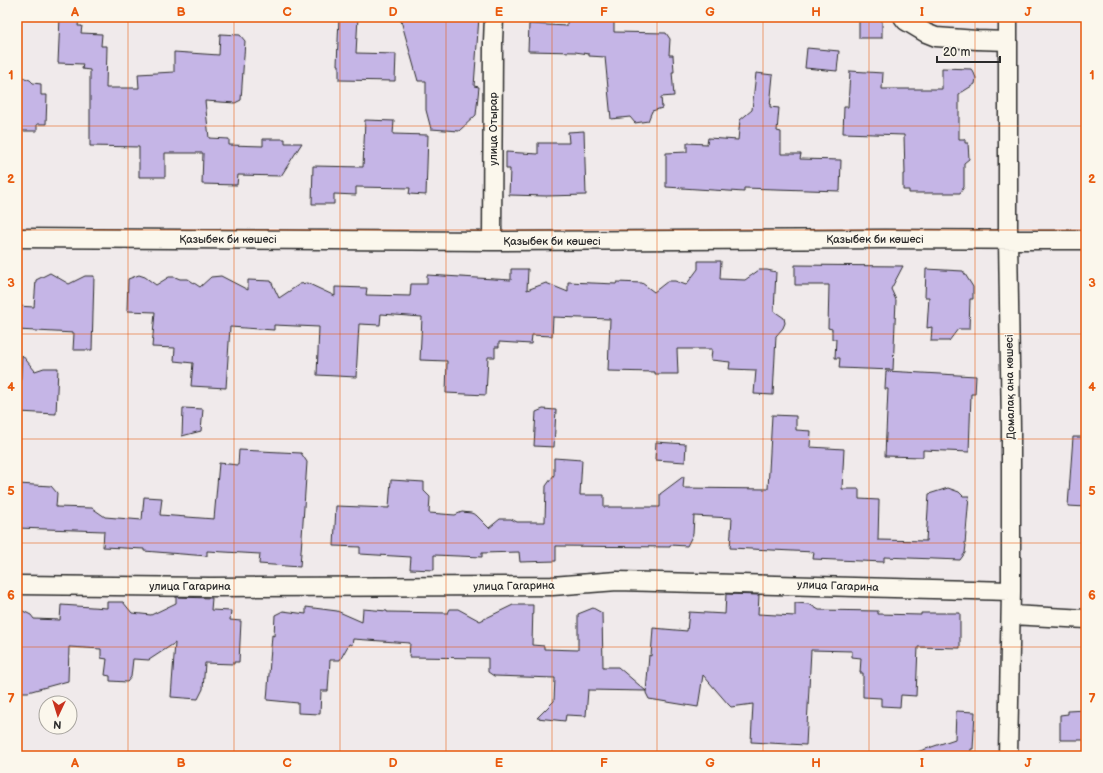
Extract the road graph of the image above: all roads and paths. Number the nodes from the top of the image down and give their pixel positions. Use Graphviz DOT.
graph roads {
  1 [pos="494,17"];
  2 [pos="903,17"];
  3 [pos="1008,17"];
  4 [pos="1008,41"];
  5 [pos="17,238"];
  6 [pos="1008,240"];
  7 [pos="1086,240"];
  8 [pos="492,241"];
  9 [pos="17,585"];
  10 [pos="1011,591"];
  11 [pos="1010,615"];
  12 [pos="1086,619"];
  13 [pos="1008,756"];
  1 -- 8 [label="street, улица Отырар"];
  2 -- 4 [label="street"];
  3 -- 4 [label="street, Домалақ ана көшесі"];
  4 -- 6 [label="street, Домалақ ана көшесі"];
  5 -- 8 [label="street, Қазыбек би көшесі"];
  6 -- 7 [label="street, Қазыбек би көшесі"];
  6 -- 8 [label="street, Қазыбек би көшесі"];
  6 -- 10 [label="street, Домалақ ана көшесі"];
  9 -- 10 [label="street, улица Гагарина"];
  10 -- 11 [label="street, Домалақ ана көшесі"];
  11 -- 12 [label="street"];
  11 -- 13 [label="street, Домалақ ана көшесі"];
}
